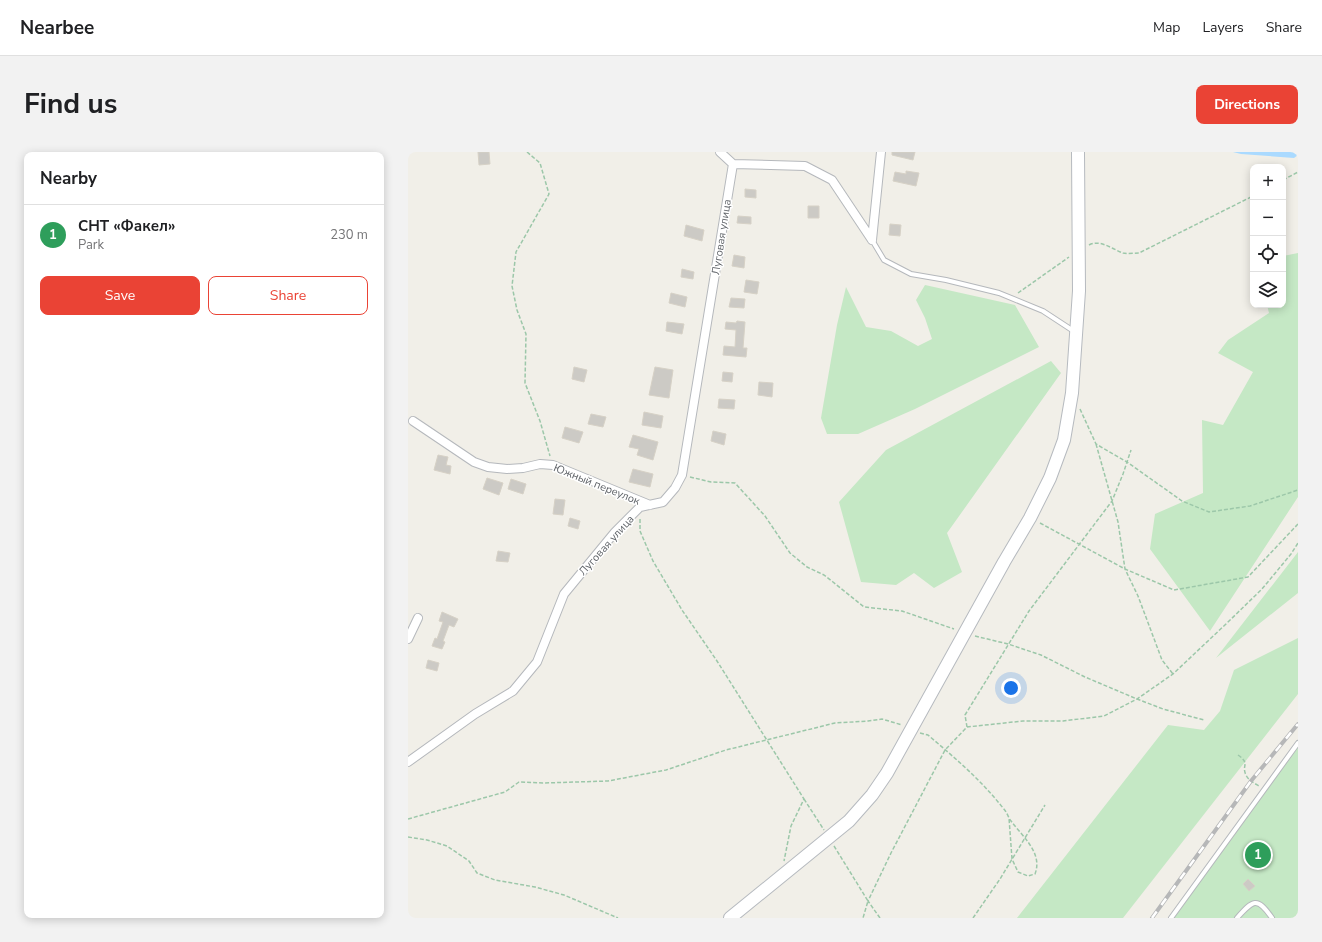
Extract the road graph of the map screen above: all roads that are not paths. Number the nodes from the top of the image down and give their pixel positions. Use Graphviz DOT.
graph roads {
  1 [pos="720,152"];
  2 [pos="881,152"];
  3 [pos="1078,152"];
  4 [pos="734,164"];
  5 [pos="872,240"];
  6 [pos="1076,329"];
  7 [pos="413,421"];
  8 [pos="650,505"];
  9 [pos="418,618"];
  10 [pos="408,639"];
  11 [pos="1298,743"];
  12 [pos="408,762"];
  13 [pos="730,918"];
  14 [pos="1171,918"];
  15 [pos="1237,918"];
  16 [pos="1272,918"];
  1 -- 4 [label="street"];
  2 -- 5 [label="street"];
  3 -- 6 [label="street"];
  4 -- 5 [label="street"];
  4 -- 8 [label="street, Луговая улица"];
  5 -- 6 [label="lane"];
  6 -- 13 [label="street"];
  7 -- 8 [label="street, Южный переулок"];
  8 -- 12 [label="street, Луговая улица"];
  9 -- 10 [label="street"];
  11 -- 14 [label="lane"];
  15 -- 16 [label="lane"];
}
